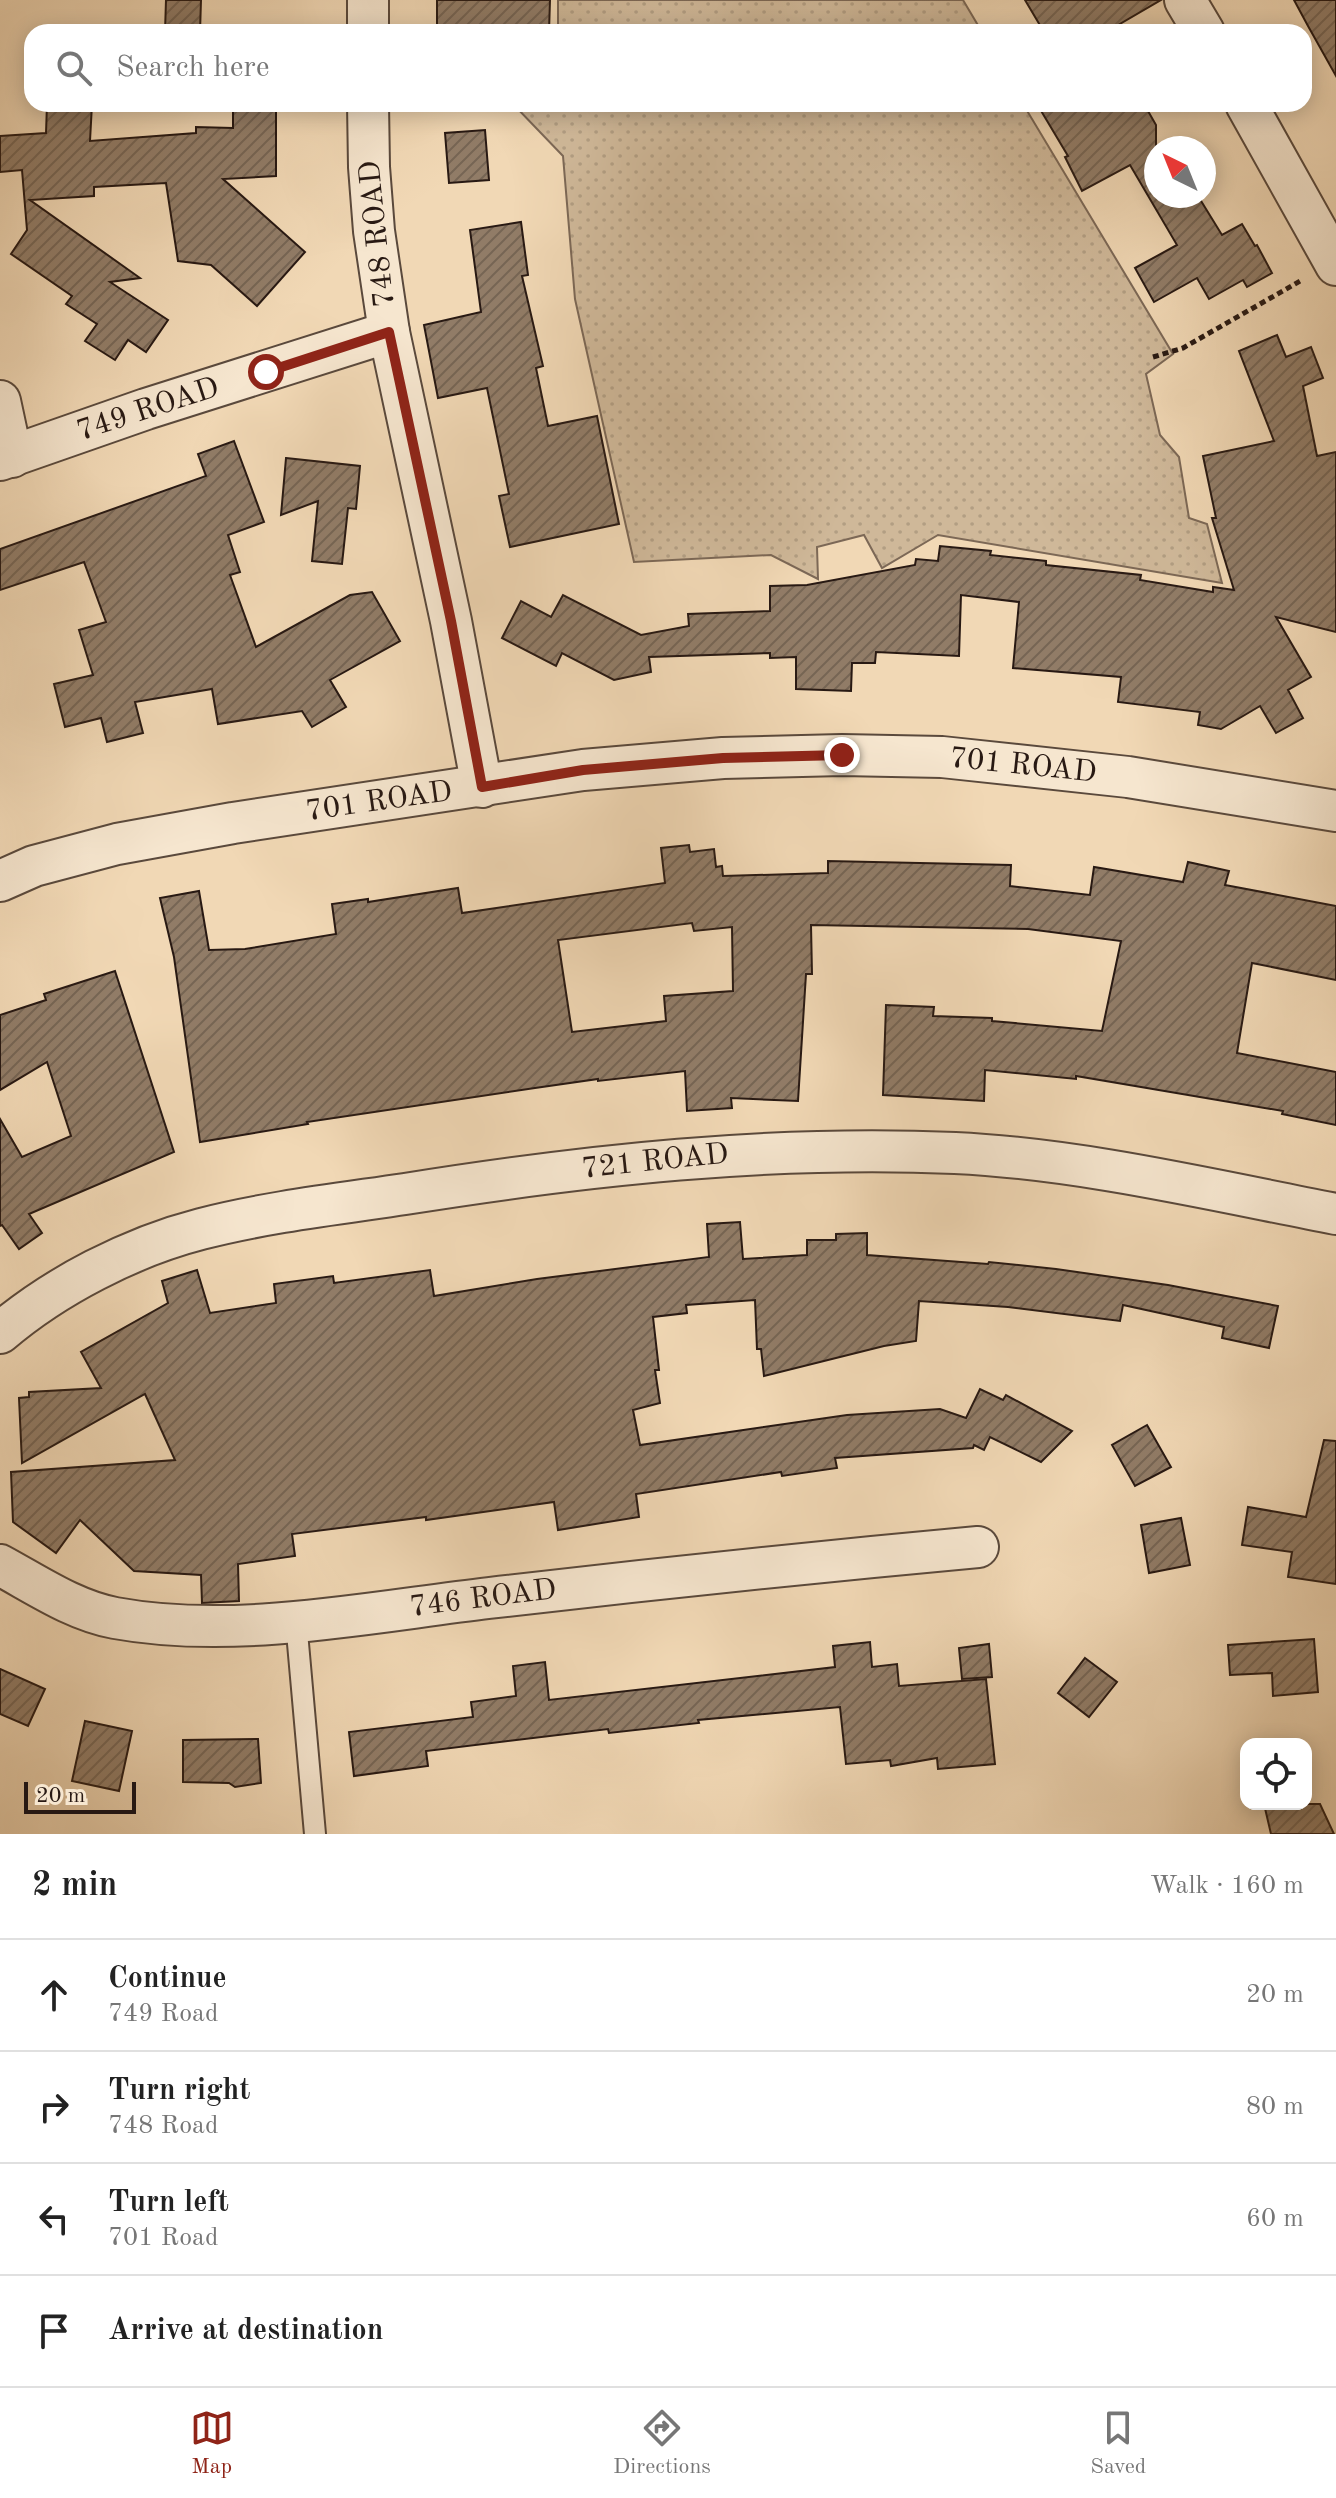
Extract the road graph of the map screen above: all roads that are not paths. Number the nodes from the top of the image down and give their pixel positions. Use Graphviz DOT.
graph roads {
  1 [pos="368,0"];
  2 [pos="1185,0"];
  3 [pos="368,24"];
  4 [pos="1199,24"];
  5 [pos="368,112"];
  6 [pos="1250,112"];
  7 [pos="1335,263"];
  8 [pos="389,332"];
  9 [pos="0,401"];
  10 [pos="6,458"];
  11 [pos="482,787"];
  12 [pos="1336,811"];
  13 [pos="0,881"];
  14 [pos="1336,1214"];
  15 [pos="0,1333"];
  16 [pos="978,1547"];
  17 [pos="0,1565"];
  18 [pos="296,1621"];
  19 [pos="315,1834"];
  1 -- 3 [label="street"];
  2 -- 4 [label="street"];
  5 -- 8 [label="street, 748 ROAD"];
  6 -- 7 [label="street"];
  8 -- 10 [label="street, 749 ROAD"];
  8 -- 11 [label="street, 748 ROAD"];
  9 -- 10 [label="street"];
  11 -- 12 [label="street, 701 ROAD"];
  11 -- 13 [label="street, 701 ROAD"];
  14 -- 15 [label="street, 721 ROAD"];
  16 -- 18 [label="street, 746 ROAD"];
  17 -- 18 [label="street, 746 ROAD"];
  18 -- 19 [label="lane"];
}
